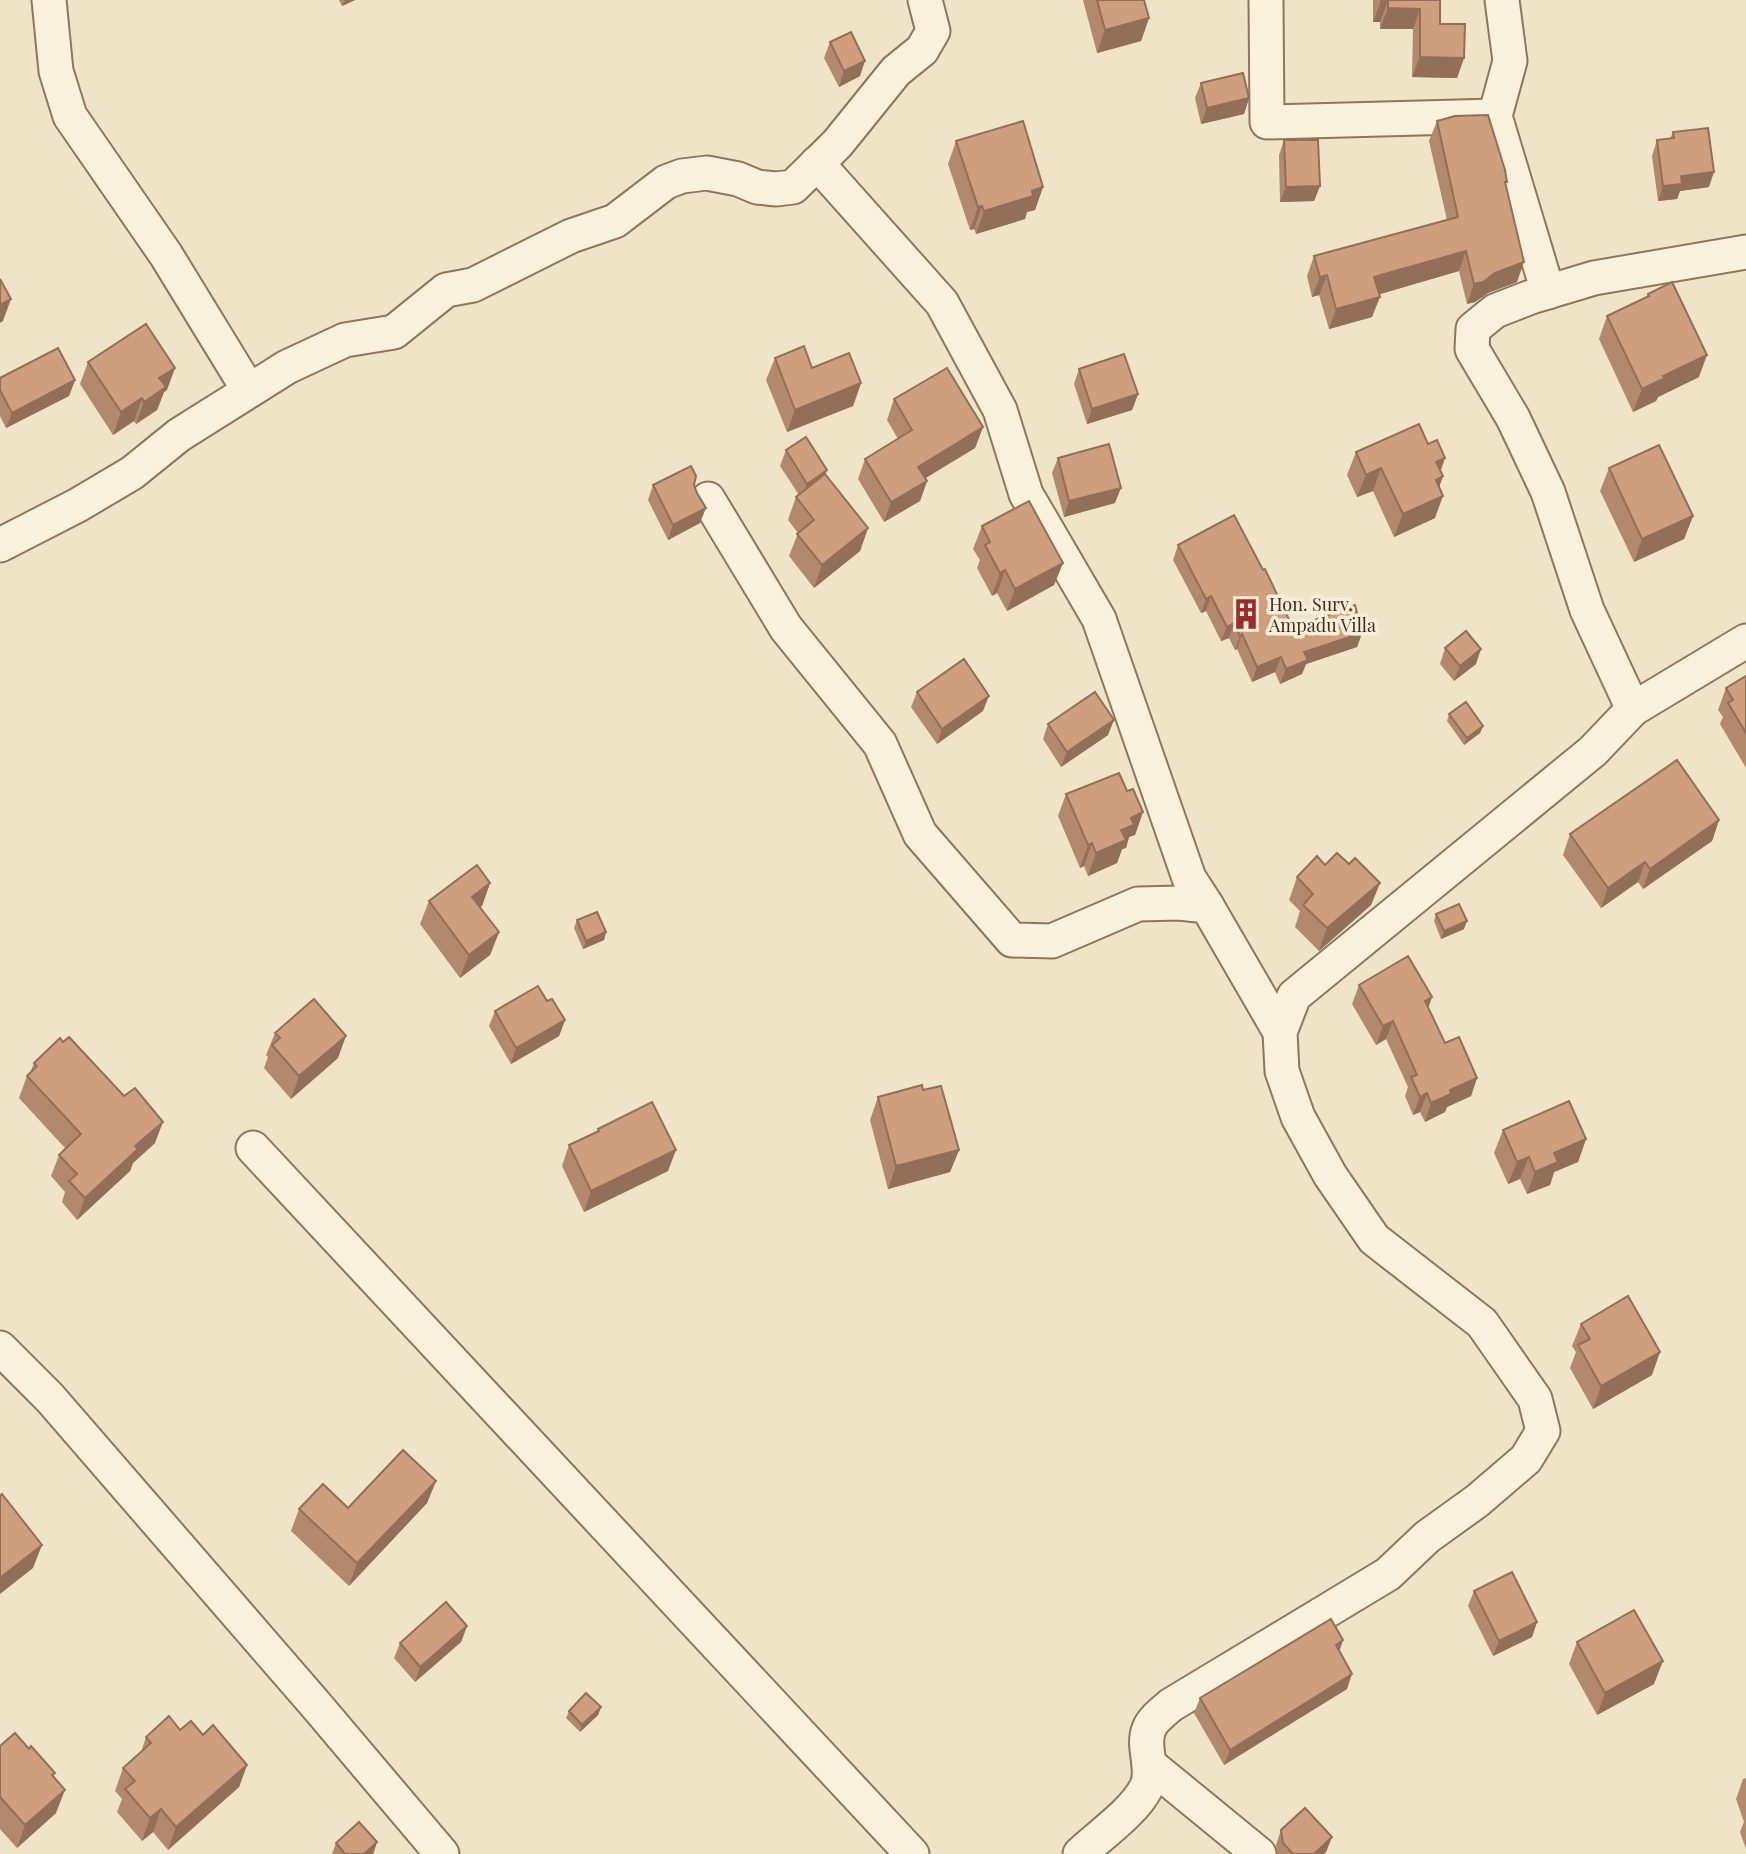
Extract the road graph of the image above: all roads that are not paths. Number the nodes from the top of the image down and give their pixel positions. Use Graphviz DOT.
graph roads {
  1 [pos="49,0"];
  2 [pos="925,0"];
  3 [pos="1266,0"];
  4 [pos="1502,0"];
  5 [pos="1495,116"];
  6 [pos="817,163"];
  7 [pos="1746,251"];
  8 [pos="1548,292"];
  9 [pos="248,389"];
  10 [pos="708,499"];
  11 [pos="0,545"];
  12 [pos="1746,641"];
  13 [pos="1633,709"];
  14 [pos="1207,906"];
  15 [pos="1280,1032"];
  16 [pos="253,1148"];
  17 [pos="0,1348"];
  18 [pos="1149,1764"];
  19 [pos="442,1854"];
  20 [pos="912,1854"];
  21 [pos="1080,1854"];
  22 [pos="1259,1854"];
  1 -- 9 [label="street"];
  2 -- 6 [label="street"];
  3 -- 5 [label="street"];
  4 -- 5 [label="street"];
  5 -- 8 [label="street"];
  6 -- 9 [label="street"];
  6 -- 14 [label="street"];
  7 -- 8 [label="street"];
  8 -- 13 [label="street"];
  9 -- 11 [label="street"];
  10 -- 14 [label="street"];
  12 -- 13 [label="street"];
  13 -- 15 [label="street"];
  14 -- 15 [label="street"];
  15 -- 18 [label="street"];
  16 -- 20 [label="street"];
  17 -- 19 [label="street"];
  18 -- 21 [label="street"];
  18 -- 22 [label="street"];
}
